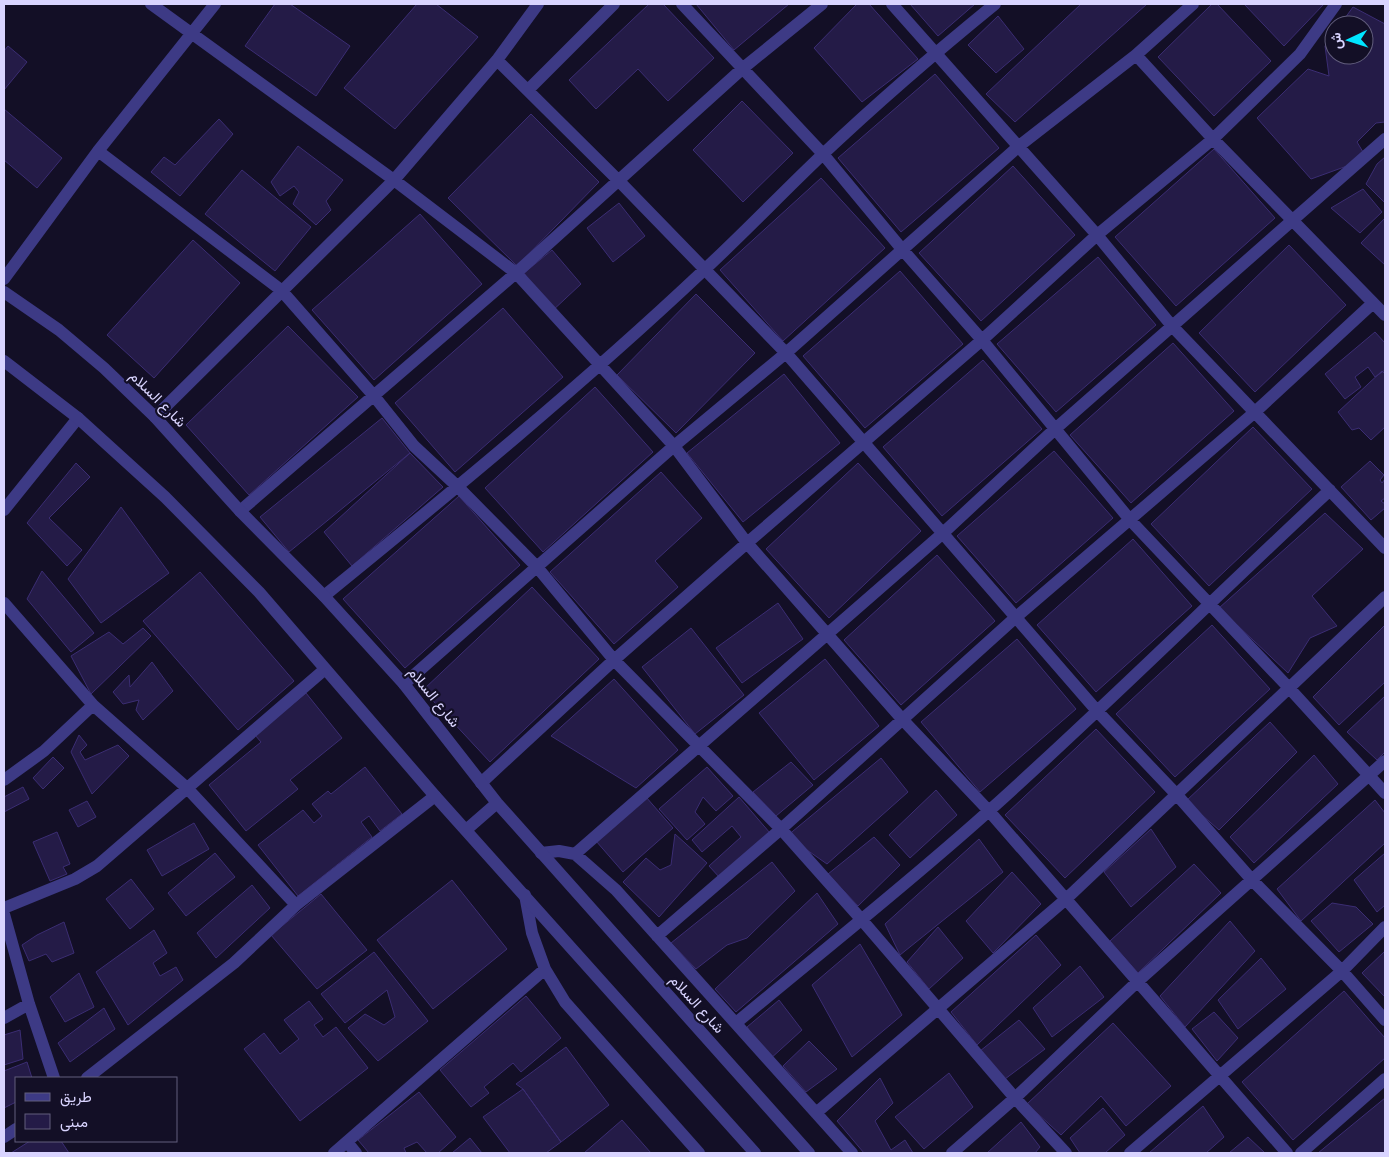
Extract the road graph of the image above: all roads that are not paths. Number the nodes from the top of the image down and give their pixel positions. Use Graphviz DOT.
graph roads {
  1 [pos="151,4"];
  2 [pos="215,4"];
  3 [pos="538,4"];
  4 [pos="614,4"];
  5 [pos="682,4"];
  6 [pos="822,4"];
  7 [pos="892,4"];
  8 [pos="995,4"];
  9 [pos="1192,4"];
  10 [pos="1336,4"];
  11 [pos="192,33"];
  12 [pos="935,53"];
  13 [pos="1136,55"];
  14 [pos="497,60"];
  15 [pos="742,68"];
  16 [pos="528,90"];
  17 [pos="1213,139"];
  18 [pos="1385,140"];
  19 [pos="1018,146"];
  20 [pos="98,152"];
  21 [pos="823,154"];
  22 [pos="617,179"];
  23 [pos="394,180"];
  24 [pos="1292,220"];
  25 [pos="1097,235"];
  26 [pos="901,248"];
  27 [pos="704,270"];
  28 [pos="516,273"];
  29 [pos="4,279"];
  30 [pos="281,290"];
  31 [pos="4,292"];
  32 [pos="1373,303"];
  33 [pos="1385,316"];
  34 [pos="1172,326"];
  35 [pos="982,340"];
  36 [pos="786,353"];
  37 [pos="4,361"];
  38 [pos="599,366"];
  39 [pos="374,396"];
  40 [pos="1255,412"];
  41 [pos="155,417"];
  42 [pos="78,418"];
  43 [pos="1054,430"];
  44 [pos="863,441"];
  45 [pos="674,446"];
  46 [pos="458,487"];
  47 [pos="1330,490"];
  48 [pos="4,510"];
  49 [pos="240,511"];
  50 [pos="1130,521"];
  51 [pos="942,534"];
  52 [pos="747,543"];
  53 [pos="1385,548"];
  54 [pos="537,566"];
  55 [pos="324,596"];
  56 [pos="1385,597"];
  57 [pos="4,603"];
  58 [pos="1208,604"];
  59 [pos="1016,618"];
  60 [pos="827,634"];
  61 [pos="614,660"];
  62 [pos="324,670"];
  63 [pos="404,684"];
  64 [pos="1290,689"];
  65 [pos="93,705"];
  66 [pos="1098,712"];
  67 [pos="902,719"];
  68 [pos="698,746"];
  69 [pos="1385,761"];
  70 [pos="1370,775"];
  71 [pos="4,780"];
  72 [pos="481,784"];
  73 [pos="187,788"];
  74 [pos="1385,793"];
  75 [pos="1177,795"];
  76 [pos="435,796"];
  77 [pos="497,802"];
  78 [pos="989,811"];
  79 [pos="466,830"];
  80 [pos="781,830"];
  81 [pos="541,853"];
  82 [pos="575,854"];
  83 [pos="1252,880"];
  84 [pos="525,894"];
  85 [pos="1065,900"];
  86 [pos="296,905"];
  87 [pos="4,908"];
  88 [pos="4,914"];
  89 [pos="861,919"];
  90 [pos="1385,927"];
  91 [pos="657,936"];
  92 [pos="545,969"];
  93 [pos="1342,971"];
  94 [pos="1138,982"];
  95 [pos="29,1004"];
  96 [pos="938,1008"];
  97 [pos="4,1018"];
  98 [pos="1385,1020"];
  99 [pos="736,1023"];
  100 [pos="1220,1075"];
  101 [pos="54,1077"];
  102 [pos="89,1077"];
  103 [pos="1385,1079"];
  104 [pos="1015,1098"];
  105 [pos="816,1113"];
  106 [pos="15,1130"];
  107 [pos="4,1137"];
  108 [pos="347,1142"];
  109 [pos="334,1153"];
  110 [pos="356,1153"];
  111 [pos="699,1153"];
  112 [pos="755,1153"];
  113 [pos="809,1153"];
  114 [pos="852,1153"];
  115 [pos="952,1153"];
  116 [pos="1066,1153"];
  117 [pos="1130,1153"];
  118 [pos="1287,1153"];
  119 [pos="1302,1153"];
  1 -- 11 [label="street"];
  2 -- 11 [label="street"];
  3 -- 14 [label="street"];
  4 -- 16 [label="street"];
  5 -- 15 [label="street"];
  6 -- 15 [label="street"];
  7 -- 12 [label="street"];
  8 -- 12 [label="street"];
  9 -- 13 [label="street"];
  10 -- 17 [label="street"];
  11 -- 20 [label="street"];
  11 -- 23 [label="street"];
  12 -- 19 [label="street"];
  12 -- 21 [label="street"];
  13 -- 17 [label="street"];
  13 -- 19 [label="street"];
  14 -- 16 [label="street"];
  14 -- 23 [label="street"];
  15 -- 21 [label="street"];
  15 -- 22 [label="street"];
  16 -- 22 [label="street"];
  17 -- 24 [label="street"];
  17 -- 25 [label="street"];
  18 -- 24 [label="street"];
  19 -- 25 [label="street"];
  19 -- 26 [label="street"];
  20 -- 29 [label="street"];
  20 -- 30 [label="street"];
  21 -- 26 [label="street"];
  21 -- 27 [label="street"];
  22 -- 27 [label="street"];
  22 -- 28 [label="street"];
  23 -- 28 [label="street"];
  23 -- 30 [label="street"];
  24 -- 32 [label="street"];
  24 -- 34 [label="street"];
  25 -- 34 [label="street"];
  25 -- 35 [label="street"];
  26 -- 35 [label="street"];
  26 -- 36 [label="street"];
  27 -- 36 [label="street"];
  27 -- 38 [label="street"];
  28 -- 38 [label="street"];
  28 -- 39 [label="street"];
  30 -- 39 [label="street"];
  30 -- 41 [label="street"];
  31 -- 41 [label="street, شارع السلام"];
  32 -- 33 [label="street"];
  32 -- 40 [label="street"];
  34 -- 40 [label="street"];
  34 -- 43 [label="street"];
  35 -- 43 [label="street"];
  35 -- 44 [label="street"];
  36 -- 44 [label="street"];
  36 -- 45 [label="street"];
  37 -- 42 [label="street"];
  38 -- 45 [label="street"];
  38 -- 46 [label="street"];
  39 -- 46 [label="street"];
  39 -- 49 [label="street"];
  40 -- 47 [label="street"];
  40 -- 50 [label="street"];
  41 -- 49 [label="street, شارع السلام"];
  42 -- 48 [label="street"];
  42 -- 62 [label="street"];
  43 -- 50 [label="street"];
  43 -- 51 [label="street"];
  44 -- 51 [label="street"];
  44 -- 52 [label="street"];
  45 -- 52 [label="street"];
  45 -- 54 [label="street"];
  46 -- 54 [label="street"];
  46 -- 55 [label="street"];
  47 -- 53 [label="street"];
  47 -- 58 [label="street"];
  49 -- 55 [label="street, شارع السلام"];
  50 -- 58 [label="street"];
  50 -- 59 [label="street"];
  51 -- 59 [label="street"];
  51 -- 60 [label="street"];
  52 -- 60 [label="street"];
  52 -- 61 [label="street"];
  54 -- 61 [label="street"];
  54 -- 63 [label="street"];
  55 -- 63 [label="street, شارع السلام"];
  56 -- 64 [label="street"];
  57 -- 65 [label="street"];
  58 -- 64 [label="street"];
  58 -- 66 [label="street"];
  59 -- 66 [label="street"];
  59 -- 67 [label="street"];
  60 -- 67 [label="street"];
  60 -- 68 [label="street"];
  61 -- 68 [label="street"];
  61 -- 72 [label="street"];
  62 -- 73 [label="street"];
  62 -- 76 [label="street"];
  63 -- 72 [label="street, شارع السلام"];
  64 -- 70 [label="street"];
  64 -- 75 [label="street"];
  65 -- 71 [label="street"];
  65 -- 73 [label="street"];
  66 -- 75 [label="street"];
  66 -- 78 [label="street"];
  67 -- 78 [label="street"];
  67 -- 80 [label="street"];
  68 -- 80 [label="street"];
  68 -- 82 [label="street"];
  69 -- 70 [label="street"];
  70 -- 74 [label="street"];
  70 -- 83 [label="street"];
  72 -- 77 [label="street, شارع السلام"];
  73 -- 86 [label="street"];
  73 -- 87 [label="street"];
  75 -- 83 [label="street"];
  75 -- 85 [label="street"];
  76 -- 79 [label="street"];
  76 -- 86 [label="street"];
  77 -- 79 [label="street"];
  77 -- 81 [label="street, شارع السلام"];
  78 -- 85 [label="street"];
  78 -- 89 [label="street"];
  79 -- 84 [label="street"];
  80 -- 89 [label="street"];
  80 -- 91 [label="street"];
  81 -- 82 [label="street"];
  81 -- 113 [label="street, شارع السلام"];
  82 -- 91 [label="street"];
  83 -- 93 [label="street"];
  83 -- 94 [label="street"];
  84 -- 92 [label="street"];
  84 -- 112 [label="street"];
  85 -- 94 [label="street"];
  85 -- 96 [label="street"];
  86 -- 102 [label="street"];
  88 -- 95 [label="street"];
  89 -- 96 [label="street"];
  89 -- 99 [label="street"];
  90 -- 93 [label="street"];
  91 -- 99 [label="street"];
  92 -- 108 [label="street"];
  92 -- 111 [label="street"];
  93 -- 98 [label="street"];
  93 -- 100 [label="street"];
  94 -- 100 [label="street"];
  94 -- 104 [label="street"];
  95 -- 97 [label="street"];
  95 -- 101 [label="street"];
  96 -- 104 [label="street"];
  96 -- 105 [label="street"];
  99 -- 105 [label="street"];
  100 -- 117 [label="street"];
  100 -- 118 [label="street"];
  103 -- 119 [label="street"];
  104 -- 115 [label="street"];
  104 -- 116 [label="street"];
  105 -- 114 [label="street"];
  106 -- 107 [label="street"];
  108 -- 109 [label="street"];
  108 -- 110 [label="street"];
}
